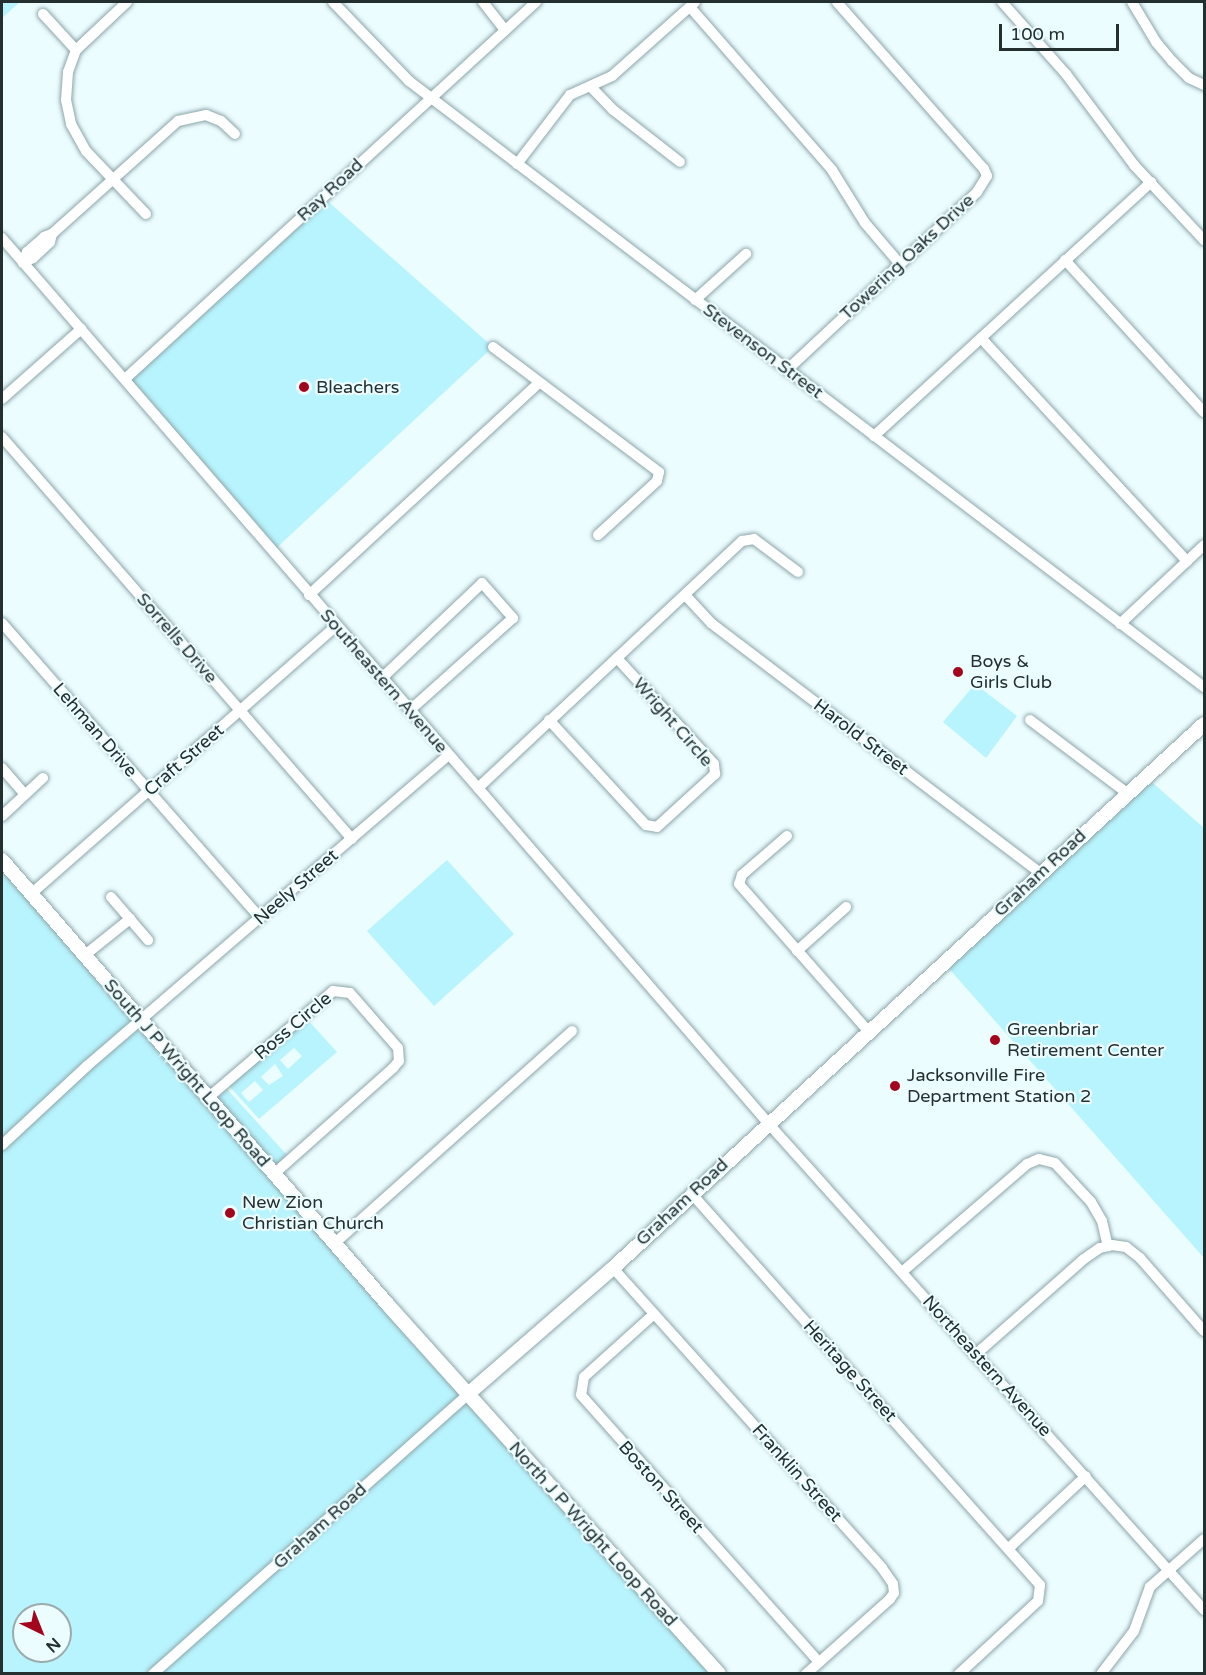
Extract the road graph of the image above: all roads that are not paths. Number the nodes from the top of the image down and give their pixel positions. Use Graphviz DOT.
graph roads {
  1 [pos="127,2"];
  2 [pos="333,2"];
  3 [pos="483,2"];
  4 [pos="536,2"];
  5 [pos="837,2"];
  6 [pos="1002,2"];
  7 [pos="1132,2"];
  8 [pos="693,4"];
  9 [pos="43,14"];
  10 [pos="505,30"];
  11 [pos="76,50"];
  12 [pos="1204,85"];
  13 [pos="591,87"];
  14 [pos="431,98"];
  15 [pos="236,134"];
  16 [pos="680,162"];
  17 [pos="518,164"];
  18 [pos="114,181"];
  19 [pos="1151,182"];
  20 [pos="146,214"];
  21 [pos="2,238"];
  22 [pos="1204,240"];
  23 [pos="746,254"];
  24 [pos="1065,260"];
  25 [pos="23,263"];
  26 [pos="899,263"];
  27 [pos="695,300"];
  28 [pos="81,329"];
  29 [pos="981,338"];
  30 [pos="493,347"];
  31 [pos="787,370"];
  32 [pos="125,379"];
  33 [pos="539,383"];
  34 [pos="2,399"];
  35 [pos="1204,412"];
  36 [pos="874,436"];
  37 [pos="2,437"];
  38 [pos="598,535"];
  39 [pos="1204,545"];
  40 [pos="1187,561"];
  41 [pos="798,572"];
  42 [pos="309,595"];
  43 [pos="686,596"];
  44 [pos="2,623"];
  45 [pos="1120,624"];
  46 [pos="336,626"];
  47 [pos="617,658"];
  48 [pos="382,678"];
  49 [pos="1204,687"];
  50 [pos="410,710"];
  51 [pos="240,711"];
  52 [pos="549,720"];
  53 [pos="1030,720"];
  54 [pos="1204,724"];
  55 [pos="450,755"];
  56 [pos="2,768"];
  57 [pos="43,778"];
  58 [pos="478,788"];
  59 [pos="148,791"];
  60 [pos="1127,793"];
  61 [pos="25,794"];
  62 [pos="2,816"];
  63 [pos="787,836"];
  64 [pos="352,839"];
  65 [pos="2,861"];
  66 [pos="1040,873"];
  67 [pos="31,894"];
  68 [pos="111,897"];
  69 [pos="846,907"];
  70 [pos="130,918"];
  71 [pos="260,918"];
  72 [pos="148,940"];
  73 [pos="797,951"];
  74 [pos="85,955"];
  75 [pos="142,1020"];
  76 [pos="572,1031"];
  77 [pos="869,1032"];
  78 [pos="210,1097"];
  79 [pos="768,1123"];
  80 [pos="2,1145"];
  81 [pos="274,1174"];
  82 [pos="691,1193"];
  83 [pos="335,1243"];
  84 [pos="1108,1246"];
  85 [pos="613,1268"];
  86 [pos="902,1272"];
  87 [pos="654,1314"];
  88 [pos="1204,1331"];
  89 [pos="975,1354"];
  90 [pos="468,1394"];
  91 [pos="1086,1476"];
  92 [pos="1204,1539"];
  93 [pos="1009,1548"];
  94 [pos="1168,1569"];
  95 [pos="1204,1610"];
  96 [pos="819,1662"];
  97 [pos="153,1674"];
  98 [pos="719,1674"];
  99 [pos="806,1674"];
  100 [pos="959,1674"];
  101 [pos="1101,1674"];
  1 -- 11 [label="street"];
  2 -- 14 [label="street, Stevenson Street"];
  3 -- 10 [label="street"];
  4 -- 10 [label="street, Ray Road"];
  5 -- 26 [label="street, Towering Oaks Drive"];
  6 -- 19 [label="street"];
  7 -- 12 [label="street"];
  8 -- 13 [label="street"];
  8 -- 26 [label="street"];
  9 -- 11 [label="street"];
  10 -- 14 [label="street, Ray Road"];
  11 -- 18 [label="street"];
  13 -- 16 [label="street"];
  13 -- 17 [label="street"];
  14 -- 17 [label="street, Stevenson Street"];
  14 -- 32 [label="street, Ray Road"];
  15 -- 18 [label="street"];
  17 -- 27 [label="street, Stevenson Street"];
  18 -- 20 [label="street"];
  18 -- 25 [label="street"];
  19 -- 22 [label="street"];
  19 -- 24 [label="street"];
  21 -- 25 [label="street, Southeastern Avenue"];
  23 -- 27 [label="street"];
  24 -- 29 [label="street"];
  24 -- 35 [label="street"];
  25 -- 28 [label="street, Southeastern Avenue"];
  26 -- 31 [label="street, Towering Oaks Drive"];
  27 -- 31 [label="street, Stevenson Street"];
  28 -- 32 [label="street, Southeastern Avenue"];
  28 -- 34 [label="street"];
  29 -- 36 [label="street"];
  29 -- 40 [label="street"];
  30 -- 33 [label="street"];
  31 -- 36 [label="street, Stevenson Street"];
  32 -- 42 [label="street, Southeastern Avenue"];
  33 -- 38 [label="street"];
  33 -- 42 [label="street"];
  36 -- 45 [label="street, Stevenson Street"];
  37 -- 51 [label="street, Sorrells Drive"];
  39 -- 40 [label="street"];
  40 -- 45 [label="street"];
  41 -- 43 [label="street"];
  42 -- 46 [label="street, Southeastern Avenue"];
  43 -- 47 [label="street"];
  43 -- 66 [label="street, Harold Street"];
  44 -- 59 [label="street, Lehman Drive"];
  45 -- 49 [label="street, Stevenson Street"];
  46 -- 48 [label="street, Southeastern Avenue"];
  46 -- 51 [label="street, Craft Street"];
  47 -- 52 [label="street"];
  47 -- 52 [label="street, Wright Circle"];
  48 -- 50 [label="street, Southeastern Avenue"];
  48 -- 50 [label="street"];
  50 -- 55 [label="street, Southeastern Avenue"];
  51 -- 59 [label="street, Craft Street"];
  51 -- 64 [label="street, Sorrells Drive"];
  52 -- 58 [label="street"];
  53 -- 60 [label="street"];
  54 -- 60 [label="main road, Graham Road"];
  55 -- 58 [label="street, Southeastern Avenue"];
  55 -- 64 [label="street, Neely Street"];
  56 -- 61 [label="street"];
  57 -- 61 [label="street"];
  58 -- 79 [label="street, Southeastern Avenue"];
  59 -- 67 [label="street, Craft Street"];
  59 -- 71 [label="street, Lehman Drive"];
  60 -- 66 [label="main road, Graham Road"];
  61 -- 62 [label="street"];
  63 -- 73 [label="street"];
  64 -- 71 [label="street, Neely Street"];
  65 -- 67 [label="main road, South J P Wright Loop Road"];
  66 -- 77 [label="main road, Graham Road"];
  67 -- 74 [label="main road, South J P Wright Loop Road"];
  68 -- 70 [label="street"];
  69 -- 73 [label="street"];
  70 -- 72 [label="street"];
  70 -- 74 [label="street"];
  71 -- 75 [label="street, Neely Street"];
  73 -- 77 [label="street"];
  74 -- 75 [label="main road, South J P Wright Loop Road"];
  75 -- 78 [label="main road, South J P Wright Loop Road"];
  75 -- 80 [label="street, Neely Street"];
  76 -- 83 [label="street"];
  77 -- 79 [label="main road, Graham Road"];
  78 -- 81 [label="main road, South J P Wright Loop Road"];
  78 -- 81 [label="street, Ross Circle"];
  79 -- 82 [label="main road, Graham Road"];
  79 -- 86 [label="street, Northeastern Avenue"];
  81 -- 83 [label="main road, South J P Wright Loop Road"];
  82 -- 85 [label="main road, Graham Road"];
  82 -- 93 [label="street, Heritage Street"];
  83 -- 90 [label="main road, South J P Wright Loop Road"];
  84 -- 86 [label="street"];
  84 -- 88 [label="street"];
  84 -- 89 [label="street"];
  85 -- 87 [label="street, Franklin Street"];
  85 -- 90 [label="main road, Graham Road"];
  86 -- 89 [label="street, Northeastern Avenue"];
  87 -- 96 [label="street, Boston Street"];
  87 -- 96 [label="street, Franklin Street"];
  89 -- 91 [label="street, Northeastern Avenue"];
  90 -- 97 [label="street, Graham Road"];
  90 -- 98 [label="main road, North J P Wright Loop Road"];
  91 -- 93 [label="street"];
  91 -- 94 [label="street, Northeastern Avenue"];
  92 -- 94 [label="street"];
  93 -- 100 [label="street, Heritage Street"];
  94 -- 95 [label="street, Northeastern Avenue"];
  94 -- 101 [label="street"];
  96 -- 99 [label="street, Franklin Street"];
}
